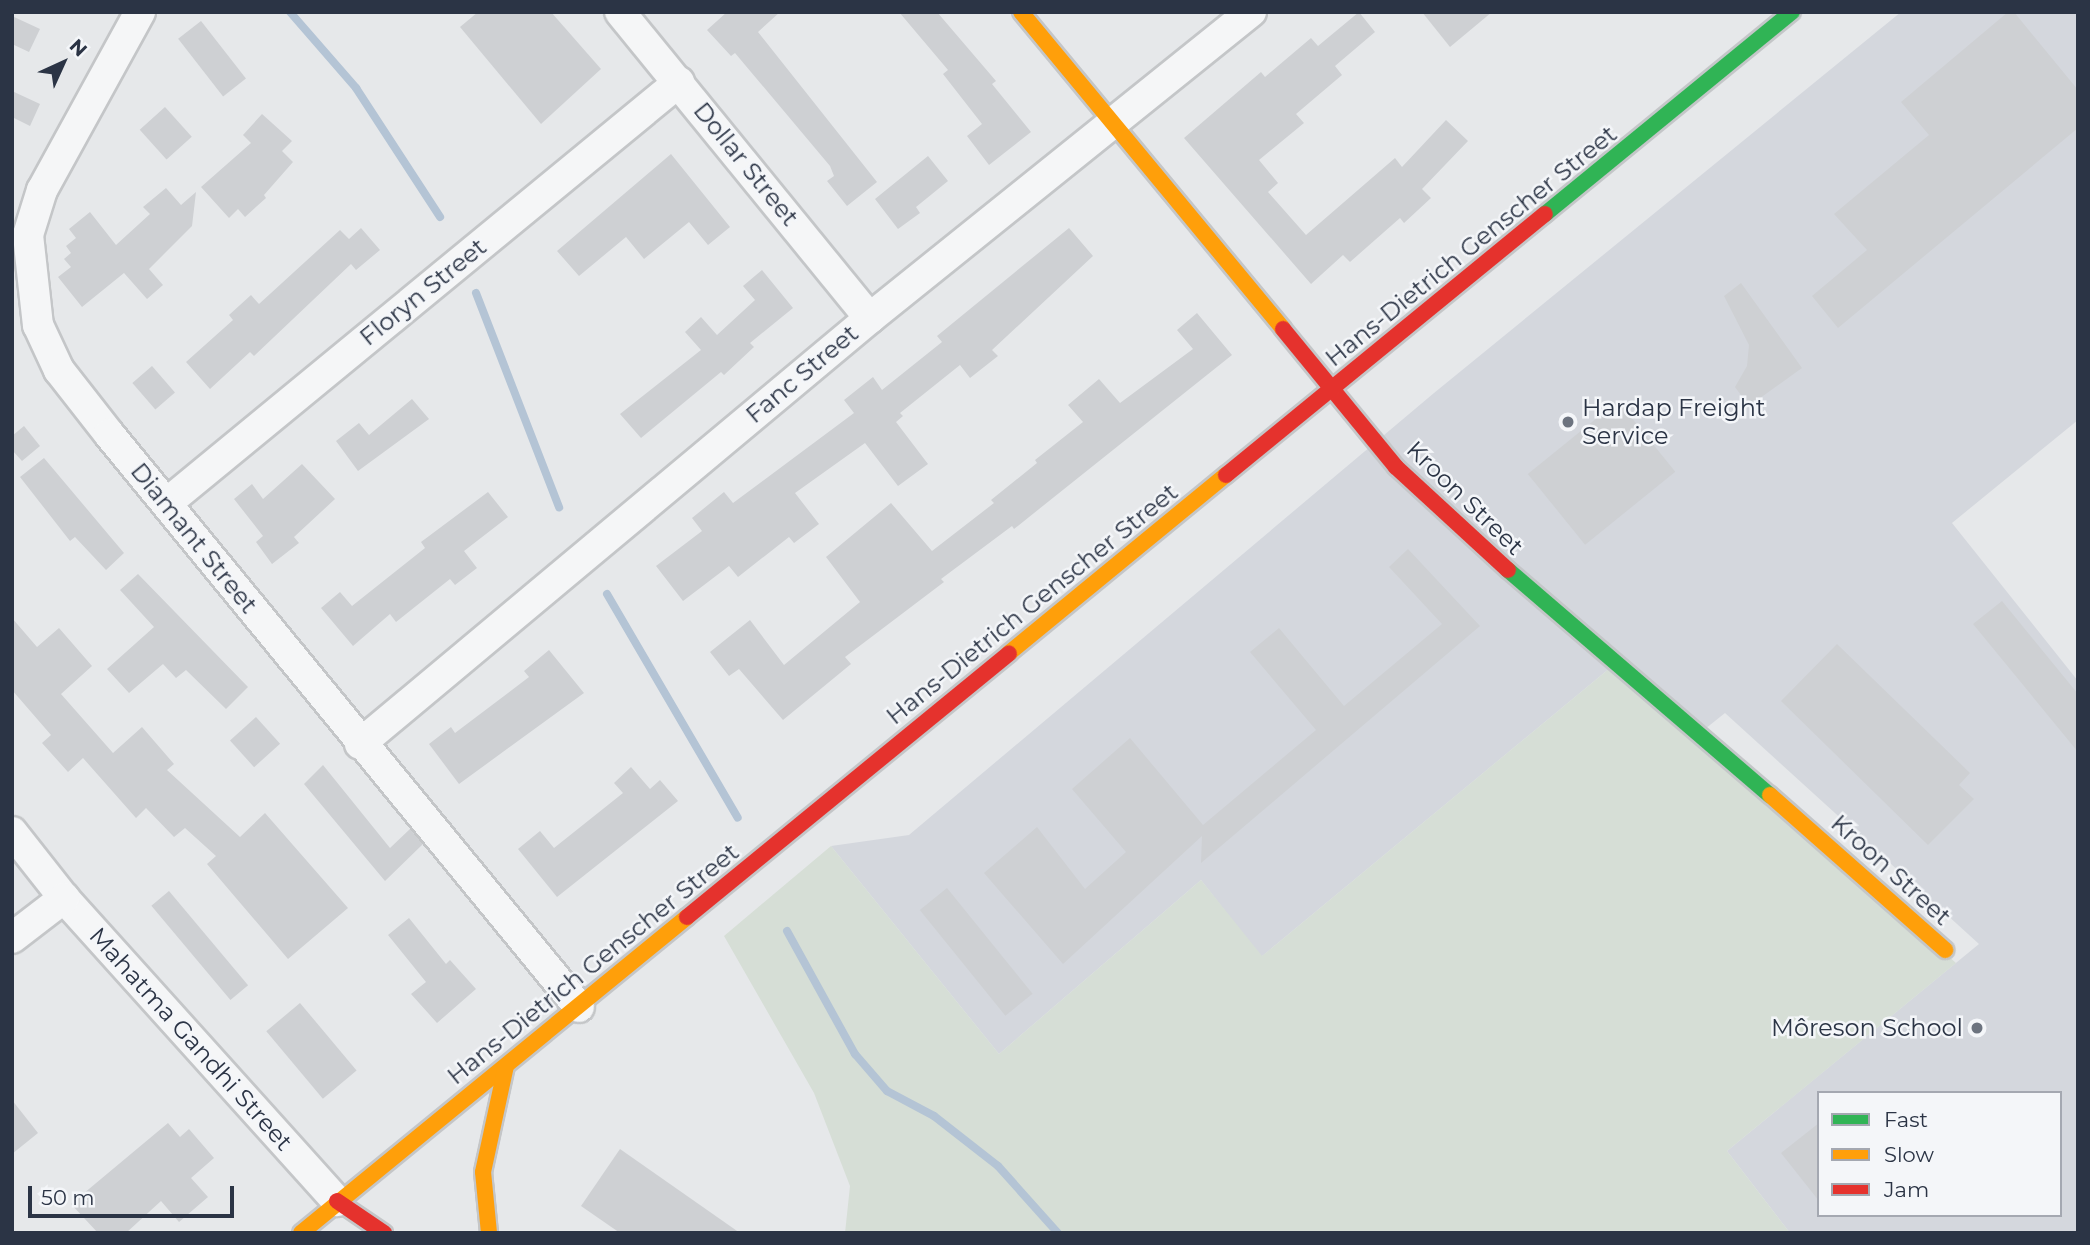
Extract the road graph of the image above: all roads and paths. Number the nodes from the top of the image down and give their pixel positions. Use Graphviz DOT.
graph roads {
  1 [pos="140,12"];
  2 [pos="620,12"];
  3 [pos="1021,12"];
  4 [pos="1251,12"];
  5 [pos="1792,12"];
  6 [pos="679,82"];
  7 [pos="1114,124"];
  8 [pos="870,318"];
  9 [pos="1333,388"];
  10 [pos="167,503"];
  11 [pos="360,744"];
  12 [pos="12,832"];
  13 [pos="64,898"];
  14 [pos="12,938"];
  15 [pos="1945,950"];
  16 [pos="579,1007"];
  17 [pos="506,1066"];
  18 [pos="337,1201"];
  19 [pos="301,1233"];
  20 [pos="384,1233"];
  21 [pos="489,1233"];
  1 -- 10 [label="street, Diamant Street"];
  2 -- 6 [label="street, Dollar Street"];
  3 -- 7 [label="street, Kroon Street"];
  4 -- 7 [label="street, Fanc Street"];
  5 -- 9 [label="street, Hans-Dietrich Genscher Street"];
  6 -- 8 [label="street, Dollar Street"];
  6 -- 10 [label="street, Floryn Street"];
  7 -- 8 [label="street, Fanc Street"];
  7 -- 9 [label="street, Kroon Street"];
  8 -- 11 [label="street, Fanc Street"];
  9 -- 15 [label="street, Kroon Street"];
  9 -- 16 [label="street, Hans-Dietrich Genscher Street"];
  10 -- 11 [label="street, Diamant Street"];
  11 -- 16 [label="street, Diamant Street"];
  12 -- 13 [label="street, Mahatma Gandhi Street"];
  13 -- 14 [label="street"];
  13 -- 18 [label="street, Mahatma Gandhi Street"];
  16 -- 17 [label="street, Hans-Dietrich Genscher Street"];
  17 -- 18 [label="street, Hans-Dietrich Genscher Street"];
  17 -- 21 [label="street"];
  18 -- 19 [label="street, Hans-Dietrich Genscher Street"];
  18 -- 20 [label="street, Mahatma Gandhi Street"];
}
